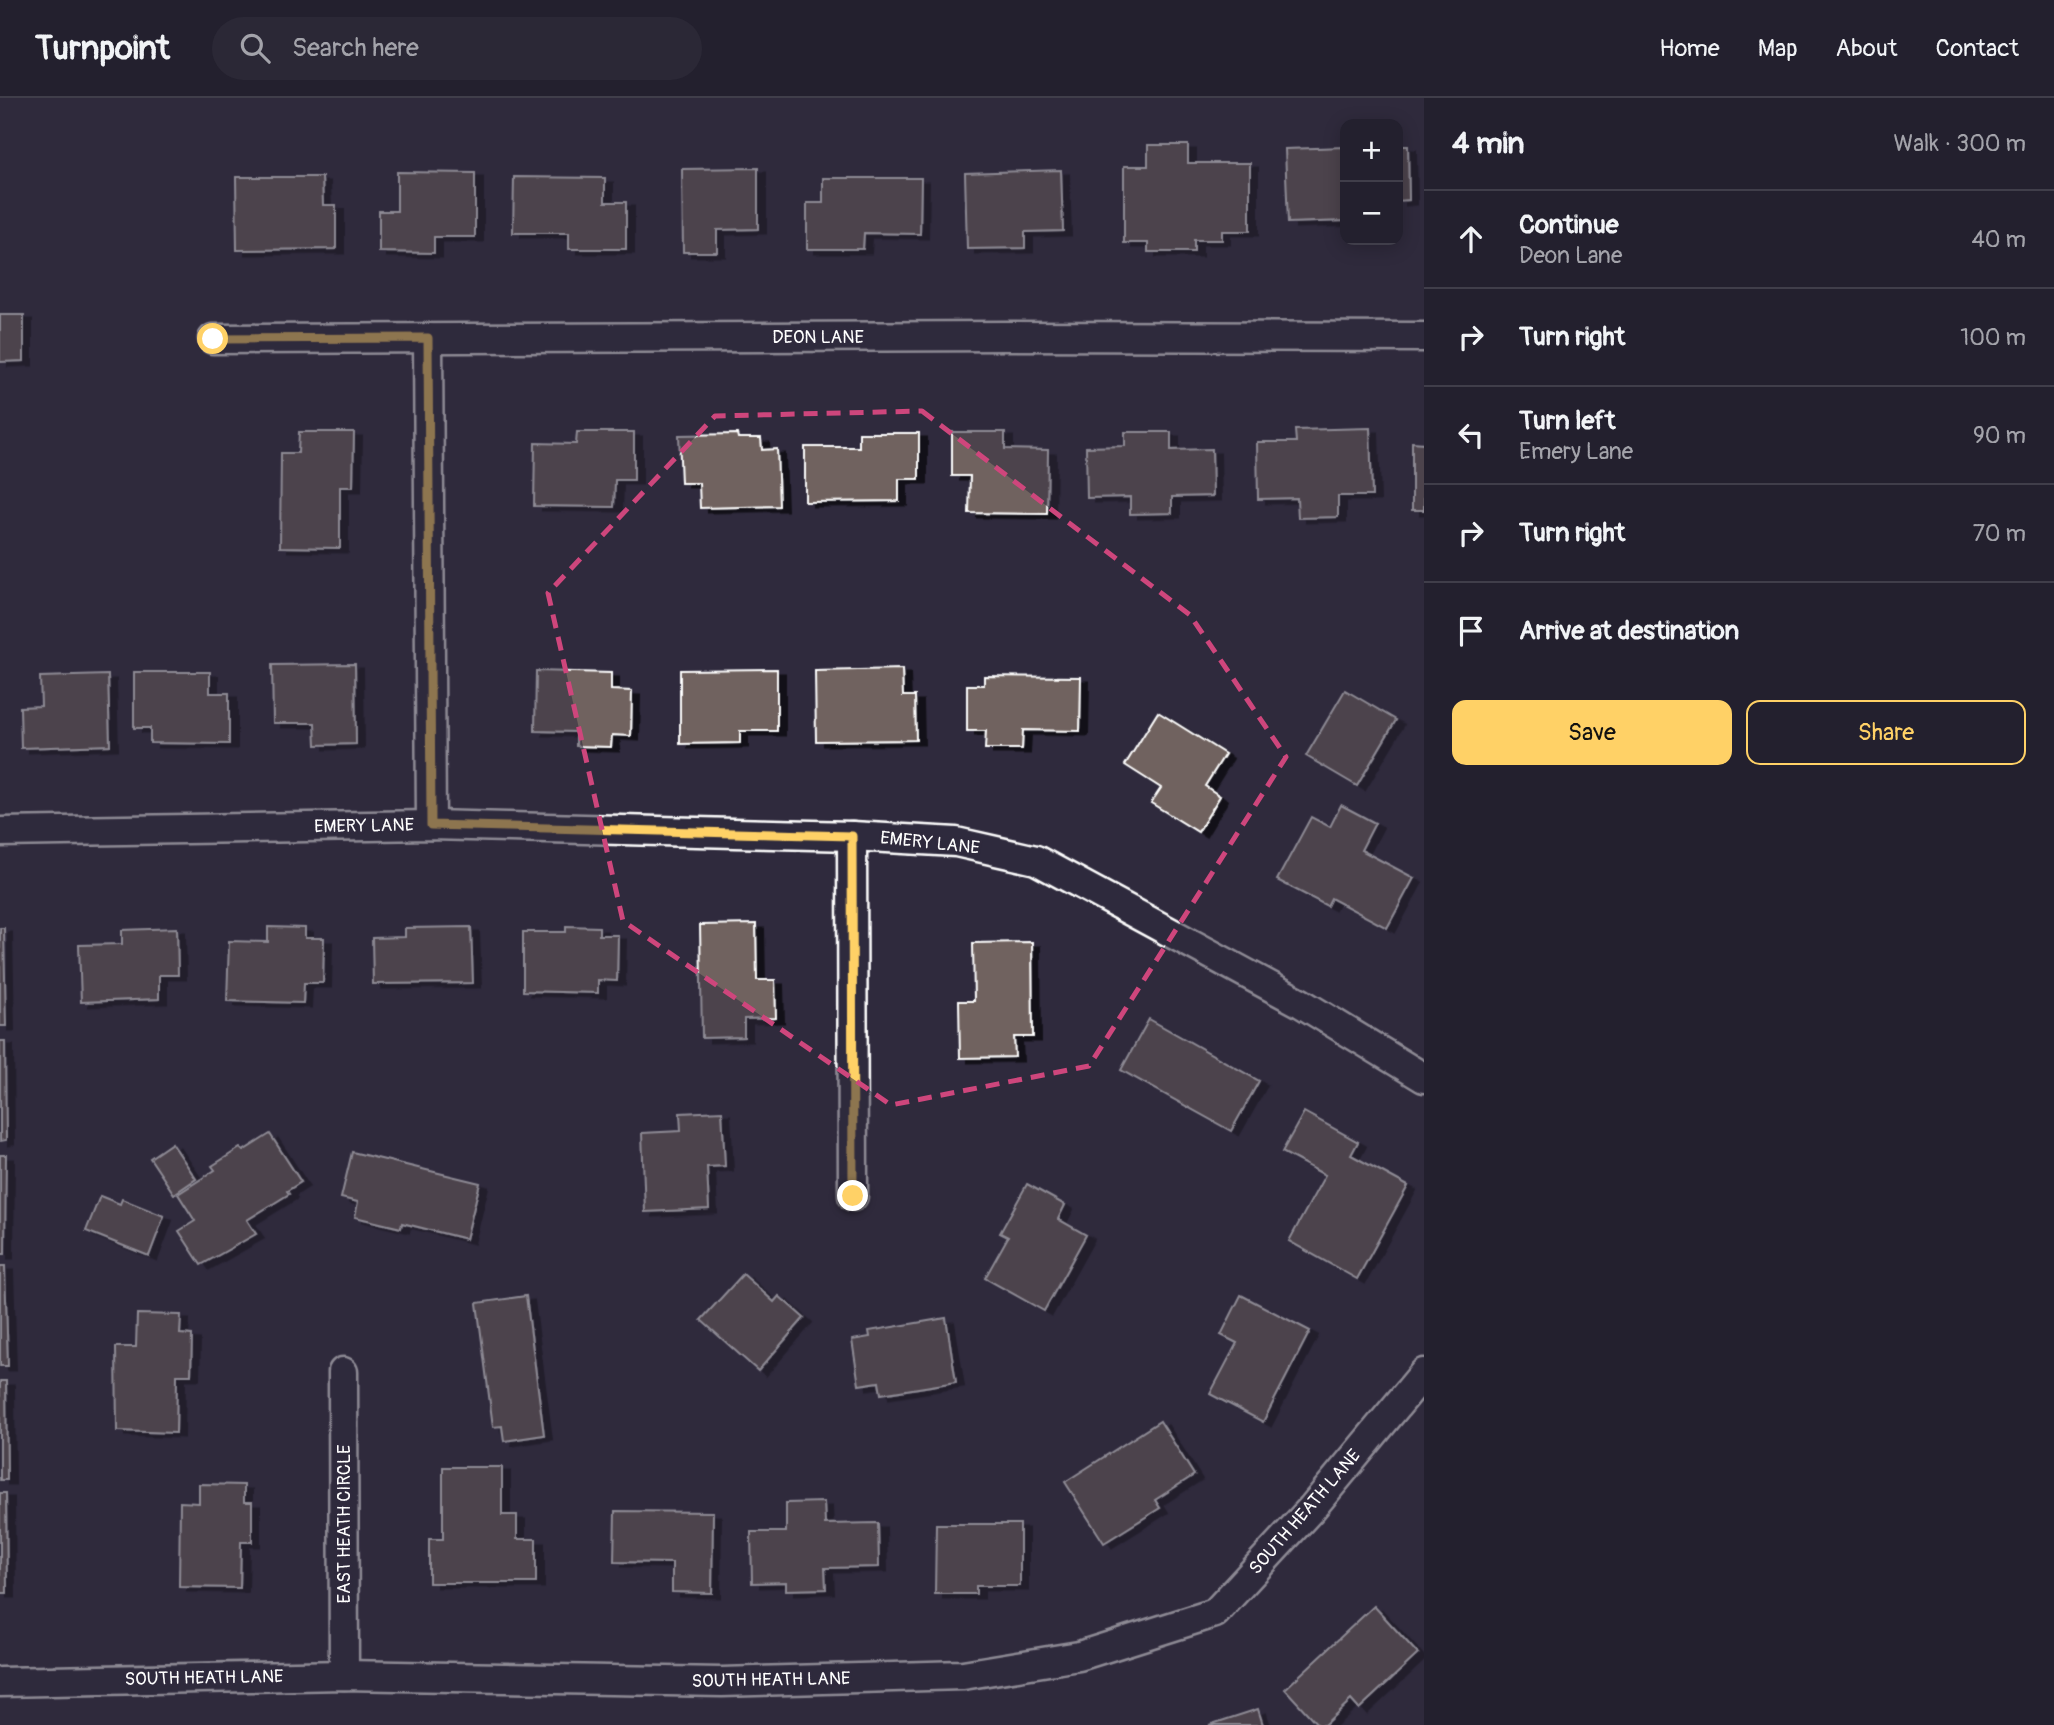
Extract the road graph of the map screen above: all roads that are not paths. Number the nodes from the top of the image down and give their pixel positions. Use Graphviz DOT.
graph roads {
  1 [pos="1424,337"];
  2 [pos="428,338"];
  3 [pos="213,339"];
  4 [pos="431,825"];
  5 [pos="0,832"];
  6 [pos="852,836"];
  7 [pos="1424,1077"];
  8 [pos="853,1196"];
  9 [pos="343,1372"];
  10 [pos="1424,1373"];
  11 [pos="344,1675"];
  12 [pos="0,1682"];
  1 -- 2 [label="street, DEON LANE"];
  2 -- 3 [label="street, DEON LANE"];
  2 -- 4 [label="street"];
  4 -- 5 [label="street, EMERY LANE"];
  4 -- 6 [label="street, EMERY LANE"];
  6 -- 7 [label="street, EMERY LANE"];
  6 -- 8 [label="street"];
  9 -- 11 [label="street, EAST HEATH CIRCLE"];
  10 -- 11 [label="street, SOUTH HEATH LANE"];
  11 -- 12 [label="street, SOUTH HEATH LANE"];
}
